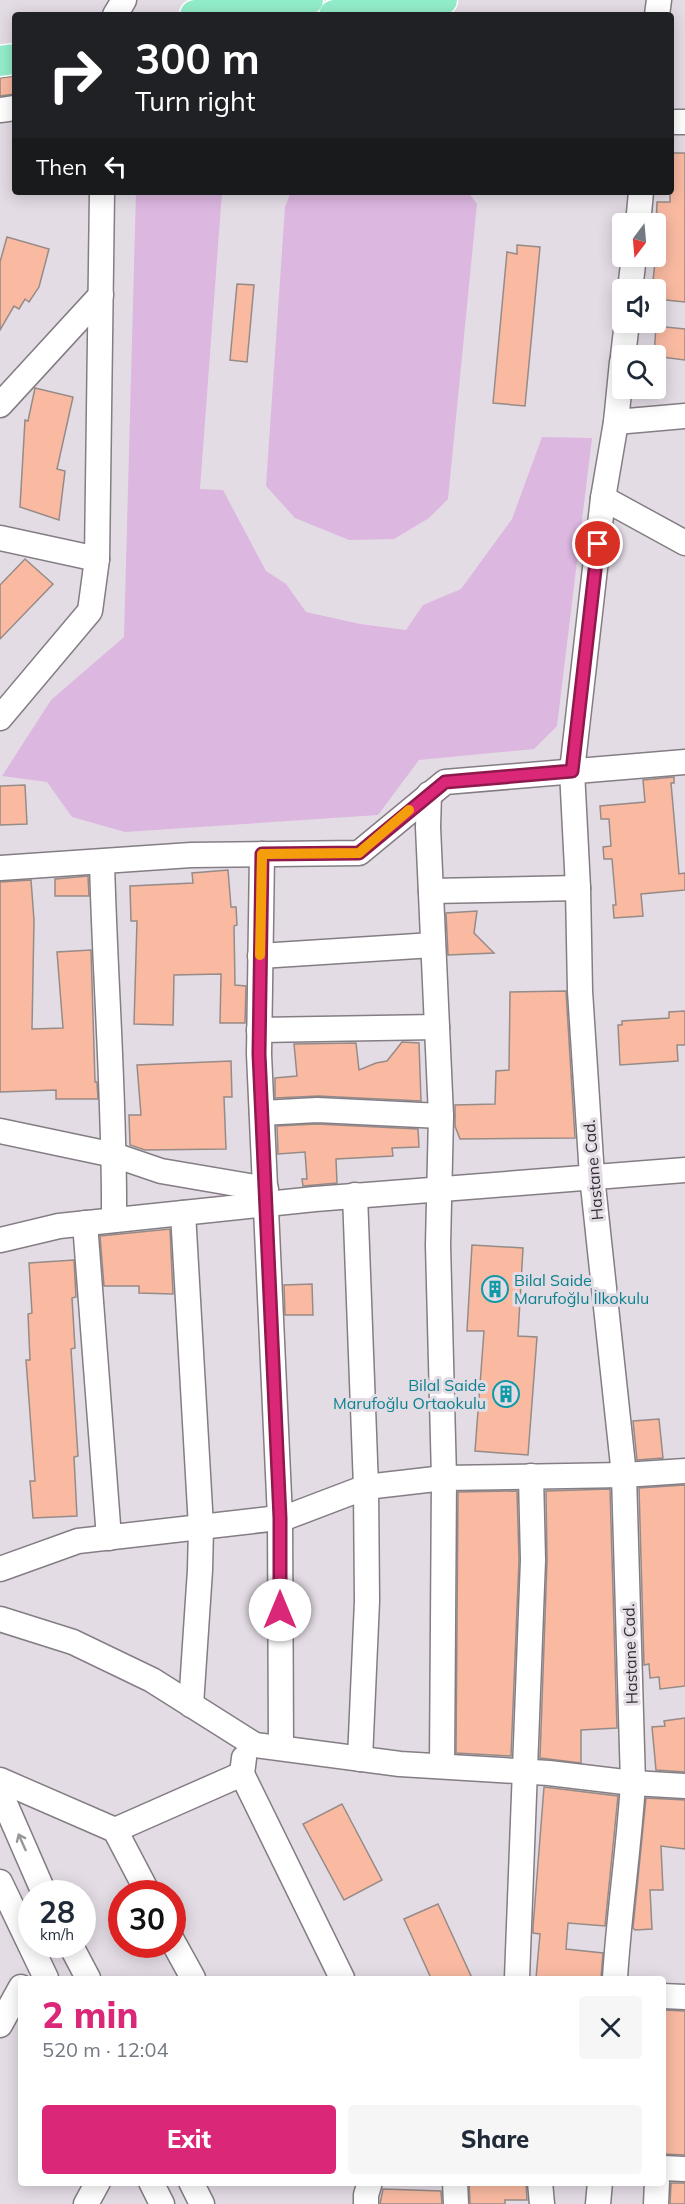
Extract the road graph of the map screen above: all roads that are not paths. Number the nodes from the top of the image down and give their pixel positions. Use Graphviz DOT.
graph roads {
  1 [pos="308,0"];
  2 [pos="442,0"];
  3 [pos="218,12"];
  4 [pos="356,12"];
  5 [pos="102,195"];
  6 [pos="641,195"];
  7 [pos="639,213"];
  8 [pos="101,295"];
  9 [pos="618,399"];
  10 [pos="0,405"];
  11 [pos="685,416"];
  12 [pos="616,422"];
  13 [pos="603,498"];
  14 [pos="0,538"];
  15 [pos="685,543"];
  16 [pos="97,559"];
  17 [pos="0,718"];
  18 [pos="685,762"];
  19 [pos="572,771"];
  20 [pos="429,794"];
  21 [pos="262,854"];
  22 [pos="102,862"];
  23 [pos="0,868"];
  24 [pos="578,888"];
  25 [pos="431,891"];
  26 [pos="434,945"];
  27 [pos="260,956"];
  28 [pos="437,1027"];
  29 [pos="259,1030"];
  30 [pos="262,1113"];
  31 [pos="441,1116"];
  32 [pos="0,1131"];
  33 [pos="114,1155"];
  34 [pos="685,1170"];
  35 [pos="592,1176"];
  36 [pos="439,1188"];
  37 [pos="355,1195"];
  38 [pos="266,1197"];
  39 [pos="183,1213"];
  40 [pos="114,1220"];
  41 [pos="85,1223"];
  42 [pos="0,1240"];
  43 [pos="685,1471"];
  44 [pos="624,1475"];
  45 [pos="531,1476"];
  46 [pos="444,1478"];
  47 [pos="366,1487"];
  48 [pos="280,1518"];
  49 [pos="201,1527"];
  50 [pos="109,1538"];
  51 [pos="0,1569"];
  52 [pos="0,1619"];
  53 [pos="191,1706"];
  54 [pos="246,1741"];
  55 [pos="281,1748"];
  56 [pos="360,1759"];
  57 [pos="442,1766"];
  58 [pos="523,1771"];
  59 [pos="242,1774"];
  60 [pos="0,1780"];
  61 [pos="633,1783"];
  62 [pos="685,1786"];
  63 [pos="0,1792"];
  64 [pos="115,1830"];
  65 [pos="38,1880"];
  66 [pos="141,1880"];
  67 [pos="0,1881"];
  68 [pos="77,1958"];
  69 [pos="182,1958"];
  70 [pos="36,1972"];
  71 [pos="87,1976"];
  72 [pos="192,1976"];
  73 [pos="341,1976"];
  74 [pos="517,1976"];
  75 [pos="615,1976"];
  76 [pos="18,1992"];
  77 [pos="666,1996"];
  78 [pos="685,1997"];
  79 [pos="0,2025"];
  80 [pos="666,2168"];
  81 [pos="685,2169"];
  82 [pos="96,2186"];
  83 [pos="153,2186"];
  84 [pos="193,2186"];
  85 [pos="369,2186"];
  86 [pos="454,2186"];
  87 [pos="540,2186"];
  88 [pos="600,2186"];
  89 [pos="657,2186"];
  90 [pos="86,2204"];
  91 [pos="162,2204"];
  92 [pos="202,2204"];
  93 [pos="366,2204"];
  94 [pos="456,2204"];
  95 [pos="542,2204"];
  96 [pos="598,2204"];
  97 [pos="656,2204"];
  1 -- 3 [label="main road"];
  2 -- 4 [label="main road"];
  5 -- 8 [label="street"];
  6 -- 7 [label="street"];
  8 -- 10 [label="street"];
  8 -- 16 [label="street"];
  9 -- 12 [label="street, Hastane Cad."];
  11 -- 12 [label="street"];
  12 -- 13 [label="street, Hastane Cad."];
  13 -- 15 [label="street"];
  13 -- 19 [label="street, Hastane Cad."];
  14 -- 16 [label="street"];
  16 -- 17 [label="street"];
  18 -- 19 [label="street"];
  19 -- 20 [label="street"];
  19 -- 24 [label="street, Hastane Cad."];
  20 -- 21 [label="street"];
  20 -- 25 [label="street"];
  21 -- 22 [label="street"];
  21 -- 27 [label="street"];
  22 -- 23 [label="street"];
  22 -- 33 [label="street"];
  24 -- 25 [label="street"];
  24 -- 35 [label="street, Hastane Cad."];
  25 -- 26 [label="street"];
  26 -- 27 [label="street"];
  26 -- 28 [label="street"];
  27 -- 29 [label="street"];
  28 -- 29 [label="street"];
  28 -- 31 [label="street"];
  29 -- 30 [label="street"];
  30 -- 31 [label="street"];
  30 -- 38 [label="street"];
  31 -- 36 [label="street"];
  32 -- 33 [label="street"];
  33 -- 38 [label="street"];
  33 -- 40 [label="street"];
  34 -- 35 [label="street"];
  35 -- 36 [label="street"];
  35 -- 44 [label="street, Hastane Cad."];
  36 -- 37 [label="street"];
  36 -- 46 [label="street"];
  37 -- 38 [label="street"];
  37 -- 47 [label="street"];
  38 -- 39 [label="street"];
  38 -- 48 [label="street"];
  39 -- 40 [label="street"];
  39 -- 49 [label="street"];
  40 -- 41 [label="street"];
  41 -- 42 [label="street"];
  41 -- 50 [label="street"];
  43 -- 44 [label="street"];
  44 -- 45 [label="street"];
  44 -- 61 [label="street, Hastane Cad."];
  45 -- 46 [label="street"];
  45 -- 58 [label="street"];
  46 -- 47 [label="street"];
  46 -- 57 [label="street"];
  47 -- 48 [label="street"];
  47 -- 56 [label="street"];
  48 -- 49 [label="street"];
  48 -- 55 [label="street"];
  49 -- 50 [label="street"];
  49 -- 53 [label="street"];
  50 -- 51 [label="street"];
  52 -- 53 [label="street"];
  53 -- 54 [label="street"];
  54 -- 55 [label="street"];
  54 -- 59 [label="street"];
  55 -- 56 [label="street"];
  56 -- 57 [label="street"];
  57 -- 58 [label="street"];
  58 -- 61 [label="street"];
  58 -- 74 [label="street"];
  59 -- 64 [label="street"];
  59 -- 73 [label="street"];
  60 -- 64 [label="street"];
  61 -- 62 [label="street"];
  61 -- 75 [label="street, Hastane Cad."];
  65 -- 63 [label="street, one-way"];
  64 -- 66 [label="street"];
  67 -- 70 [label="street"];
  68 -- 71 [label="street"];
  69 -- 72 [label="street"];
  76 -- 79 [label="street"];
  77 -- 78 [label="street"];
  80 -- 81 [label="street"];
  82 -- 90 [label="street"];
  83 -- 91 [label="street"];
  84 -- 92 [label="street"];
  85 -- 93 [label="street"];
  86 -- 94 [label="street"];
  87 -- 95 [label="street"];
  88 -- 96 [label="street"];
  89 -- 97 [label="street"];
}
